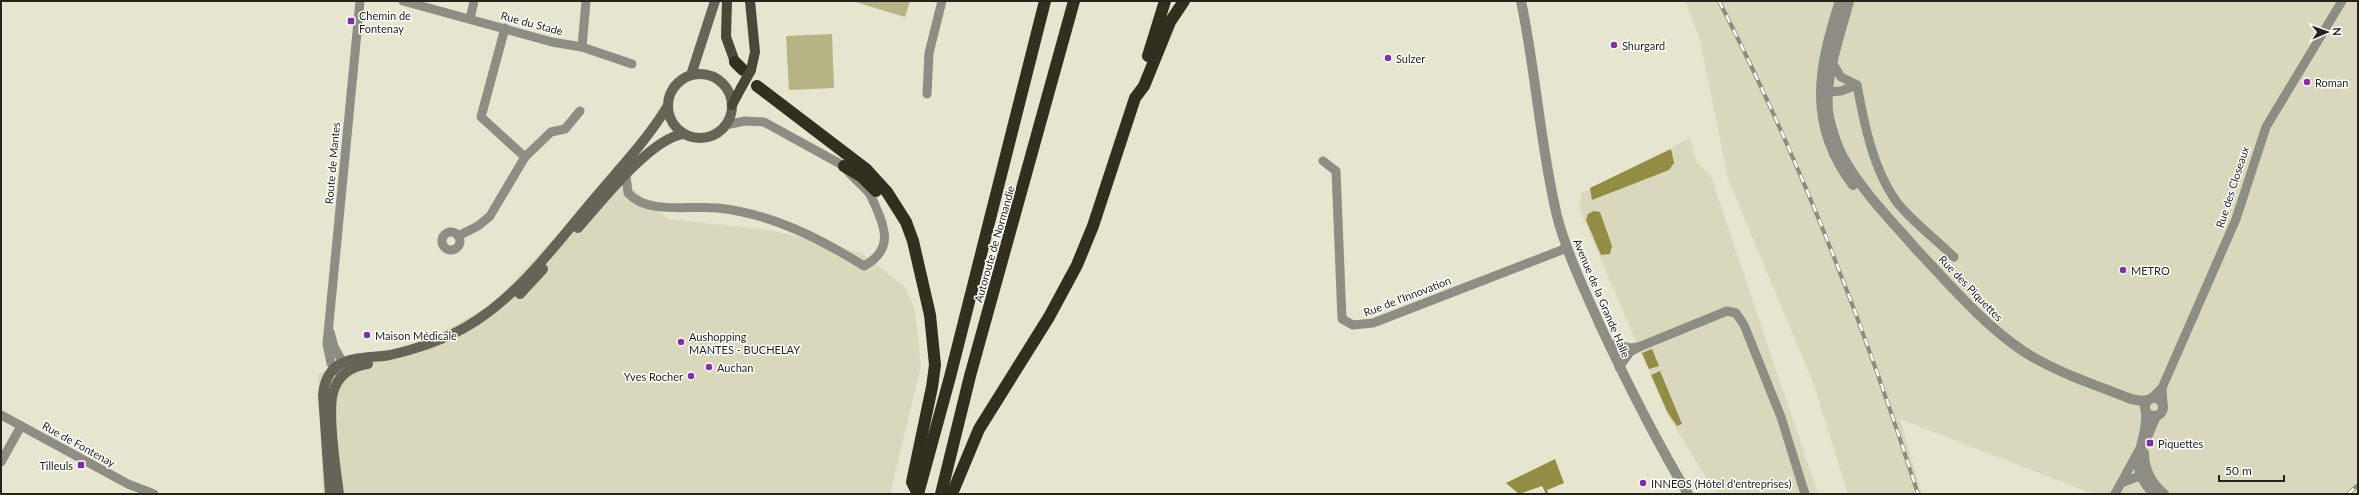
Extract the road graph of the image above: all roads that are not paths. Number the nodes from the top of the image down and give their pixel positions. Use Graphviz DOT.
graph roads {
  1 [pos="360,1"];
  2 [pos="403,1"];
  3 [pos="474,1"];
  4 [pos="586,1"];
  5 [pos="715,1"];
  6 [pos="727,1"];
  7 [pos="750,1"];
  8 [pos="942,1"];
  9 [pos="1045,1"];
  10 [pos="1074,1"];
  11 [pos="1165,1"];
  12 [pos="1184,1"];
  13 [pos="1521,1"];
  14 [pos="1840,1"];
  15 [pos="1849,1"];
  16 [pos="2342,1"];
  17 [pos="470,19"];
  18 [pos="505,28"];
  19 [pos="582,47"];
  20 [pos="632,64"];
  21 [pos="1833,64"];
  22 [pos="743,67"];
  23 [pos="691,75"];
  24 [pos="1821,83"];
  25 [pos="1857,85"];
  26 [pos="757,86"];
  27 [pos="1827,92"];
  28 [pos="927,94"];
  29 [pos="1135,98"];
  30 [pos="732,105"];
  31 [pos="667,107"];
  32 [pos="580,111"];
  33 [pos="725,125"];
  34 [pos="683,134"];
  35 [pos="525,157"];
  36 [pos="1323,161"];
  37 [pos="844,166"];
  38 [pos="626,176"];
  39 [pos="1892,221"];
  40 [pos="458,236"];
  41 [pos="1567,248"];
  42 [pos="914,252"];
  43 [pos="1954,256"];
  44 [pos="1609,344"];
  45 [pos="1641,346"];
  46 [pos="1619,367"];
  47 [pos="342,369"];
  48 [pos="2162,388"];
  49 [pos="2131,399"];
  50 [pos="2150,399"];
  51 [pos="2163,404"];
  52 [pos="2146,411"];
  53 [pos="1,414"];
  54 [pos="2156,416"];
  55 [pos="21,426"];
  56 [pos="2138,452"];
  57 [pos="1,462"];
  58 [pos="2144,475"];
  59 [pos="2121,483"];
  60 [pos="149,494"];
  61 [pos="330,494"];
  62 [pos="339,494"];
  63 [pos="918,494"];
  64 [pos="941,494"];
  65 [pos="950,494"];
  66 [pos="1688,494"];
  67 [pos="1805,494"];
  68 [pos="2115,494"];
  69 [pos="2154,494"];
  70 [pos="2164,494"];
  1 -- 47 [label="street, Route de Mantes"];
  2 -- 17 [label="street, Rue du Stade"];
  3 -- 17 [label="street"];
  4 -- 19 [label="street"];
  5 -- 23 [label="main road"];
  6 -- 22 [label="main road"];
  7 -- 22 [label="main road"];
  8 -- 28 [label="street"];
  9 -- 63 [label="highway, Autoroute de Normandie"];
  10 -- 64 [label="highway, Autoroute de Normandie"];
  11 -- 29 [label="highway"];
  12 -- 29 [label="highway"];
  13 -- 41 [label="street, Avenue de la Grande Halle"];
  14 -- 24 [label="street, Rue des Piquettes"];
  15 -- 21 [label="street, Rue des Piquettes"];
  16 -- 48 [label="street, Rue des Closeaux"];
  17 -- 18 [label="street, Rue du Stade"];
  18 -- 19 [label="street, Rue du Stade"];
  18 -- 35 [label="street"];
  19 -- 20 [label="street, Rue du Stade"];
  21 -- 25 [label="street"];
  21 -- 27 [label="street, Rue des Piquettes"];
  22 -- 30 [label="main road, bridge"];
  23 -- 30 [label="main road"];
  23 -- 31 [label="main road"];
  24 -- 27 [label="street"];
  24 -- 39 [label="street, Rue des Piquettes"];
  25 -- 27 [label="street"];
  25 -- 43 [label="street"];
  26 -- 42 [label="highway"];
  27 -- 39 [label="street, Rue des Piquettes"];
  29 -- 65 [label="highway"];
  30 -- 33 [label="main road"];
  31 -- 34 [label="main road"];
  31 -- 47 [label="main road"];
  32 -- 35 [label="street"];
  33 -- 34 [label="main road"];
  33 -- 37 [label="street"];
  34 -- 38 [label="main road"];
  35 -- 40 [label="street"];
  36 -- 41 [label="street, Rue de l'Innovation"];
  37 -- 38 [label="street"];
  37 -- 42 [label="highway"];
  38 -- 47 [label="main road"];
  39 -- 49 [label="street, Rue des Piquettes"];
  41 -- 44 [label="street, Avenue de la Grande Halle"];
  42 -- 63 [label="highway"];
  44 -- 45 [label="street"];
  44 -- 46 [label="street, Avenue de la Grande Halle"];
  45 -- 46 [label="street"];
  45 -- 67 [label="street"];
  46 -- 66 [label="street, Avenue de la Grande Halle"];
  47 -- 61 [label="main road"];
  47 -- 62 [label="main road"];
  48 -- 50 [label="street, Rue des Closeaux"];
  48 -- 51 [label="street, Rue des Closeaux"];
  49 -- 50 [label="street, Rue des Piquettes"];
  49 -- 52 [label="street, Rue des Piquettes"];
  50 -- 51 [label="street"];
  50 -- 52 [label="street"];
  51 -- 54 [label="street"];
  52 -- 54 [label="street"];
  52 -- 56 [label="street"];
  53 -- 55 [label="street, Rue de Fontenay"];
  54 -- 58 [label="street"];
  55 -- 57 [label="street"];
  55 -- 60 [label="street, Rue de Fontenay"];
  56 -- 58 [label="street"];
  56 -- 59 [label="street"];
  58 -- 59 [label="street"];
  58 -- 69 [label="street"];
  58 -- 70 [label="street"];
  59 -- 68 [label="street"];
}
